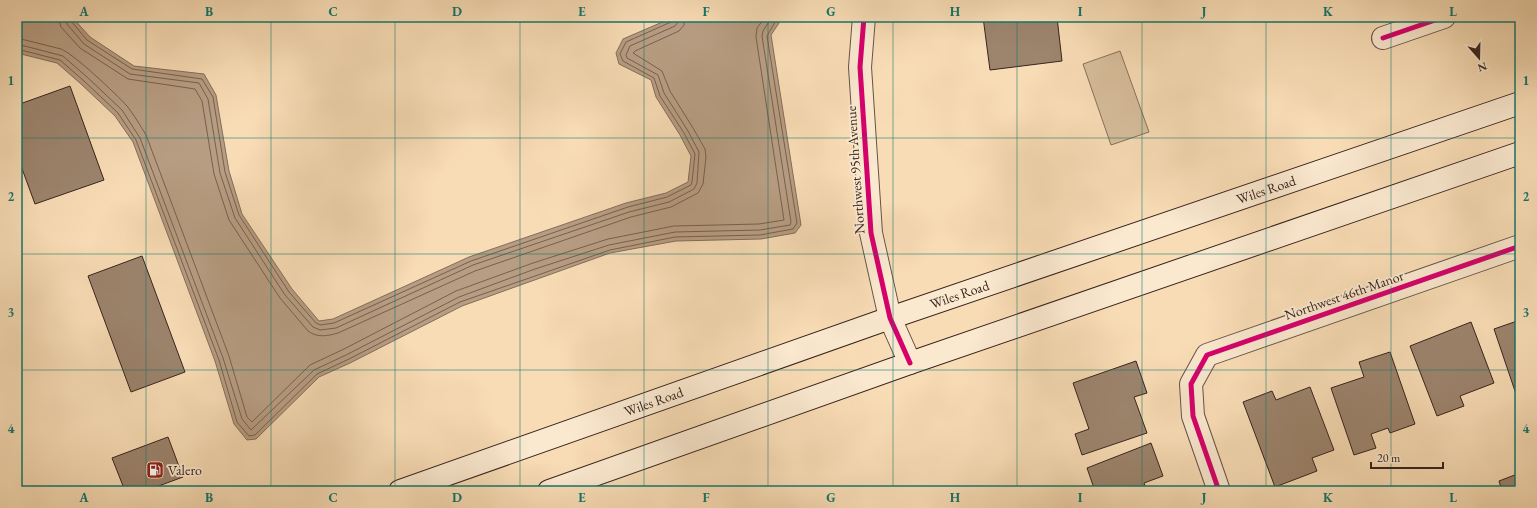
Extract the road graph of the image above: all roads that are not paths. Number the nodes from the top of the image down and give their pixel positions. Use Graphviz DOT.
graph roads {
  1 [pos="864,17"];
  2 [pos="1444,17"];
  3 [pos="1382,38"];
  4 [pos="1520,103"];
  5 [pos="1520,153"];
  6 [pos="1520,246"];
  7 [pos="890,318"];
  8 [pos="910,363"];
  9 [pos="400,491"];
  10 [pos="549,491"];
  11 [pos="1219,491"];
  1 -- 7 [label="main road, Northwest 95th Avenue"];
  2 -- 3 [label="main road"];
  4 -- 7 [label="main road, Wiles Road"];
  5 -- 8 [label="main road"];
  6 -- 11 [label="main road, Northwest 46th Manor"];
  7 -- 8 [label="main road, Northwest 95th Avenue"];
  7 -- 9 [label="main road, Wiles Road"];
  8 -- 10 [label="main road"];
}
